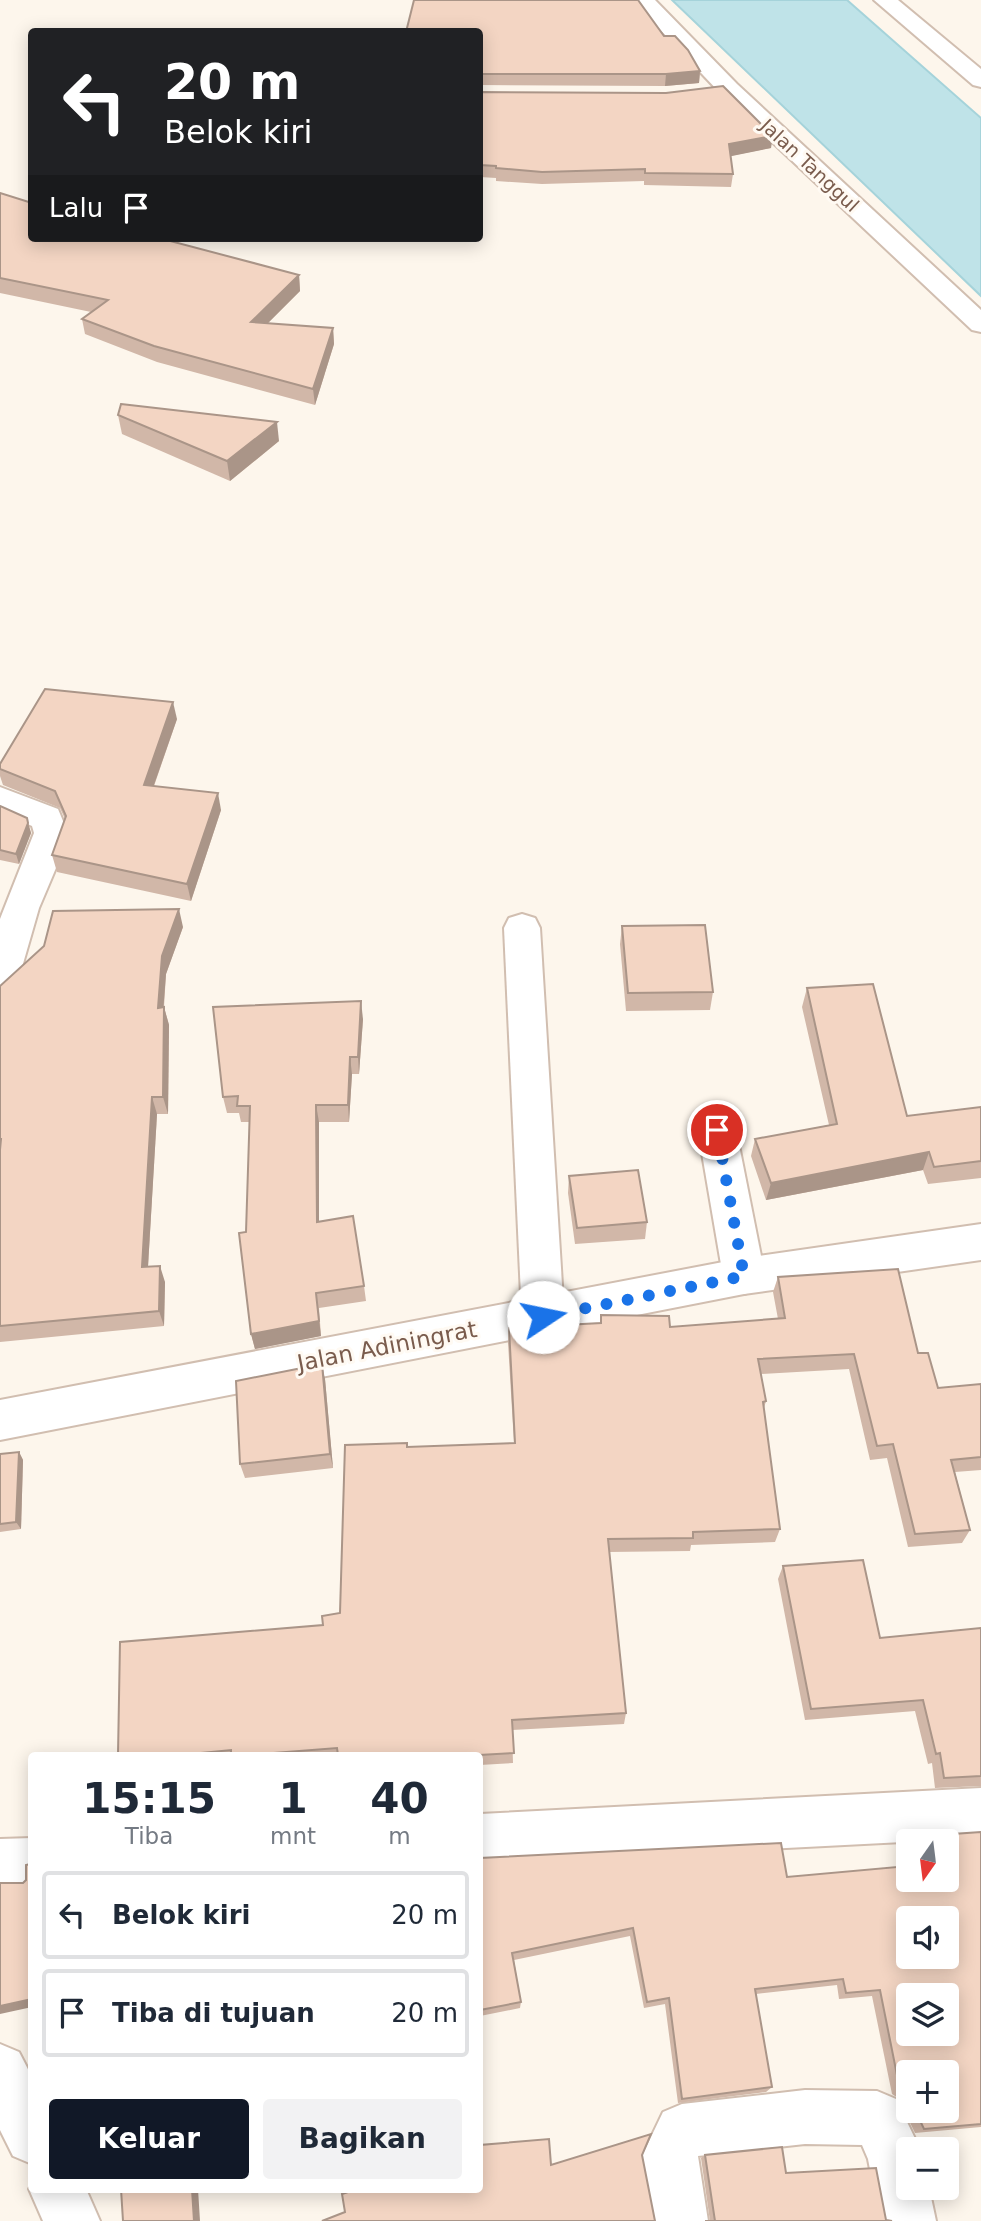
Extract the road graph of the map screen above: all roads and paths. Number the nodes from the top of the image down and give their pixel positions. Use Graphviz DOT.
graph roads {
  1 [pos="643,0"];
  2 [pos="885,0"];
  3 [pos="981,79"];
  4 [pos="729,89"];
  5 [pos="703,92"];
  6 [pos="981,324"];
  7 [pos="0,799"];
  8 [pos="522,928"];
  9 [pos="0,981"];
  10 [pos="717,1130"];
  11 [pos="981,1242"];
  12 [pos="744,1276"];
  13 [pos="543,1317"];
  14 [pos="0,1420"];
  15 [pos="981,1813"];
  16 [pos="483,1839"];
  17 [pos="28,1863"];
  18 [pos="0,1864"];
  19 [pos="0,2071"];
  20 [pos="28,2129"];
  21 [pos="59,2193"];
  22 [pos="72,2221"];
  23 [pos="680,2221"];
  24 [pos="908,2221"];
  1 -- 4 [label="street, Jalan Tanggul"];
  2 -- 3 [label="street"];
  4 -- 5 [label="street"];
  4 -- 6 [label="street, Jalan Tanggul"];
  7 -- 9 [label="street"];
  8 -- 13 [label="street"];
  10 -- 12 [label="street"];
  11 -- 12 [label="street, Jalan Adiningrat"];
  12 -- 13 [label="street, Jalan Adiningrat"];
  13 -- 14 [label="street, Jalan Adiningrat"];
  15 -- 16 [label="street"];
  17 -- 18 [label="street"];
  19 -- 20 [label="street"];
  21 -- 22 [label="street"];
  23 -- 24 [label="street"];
}
